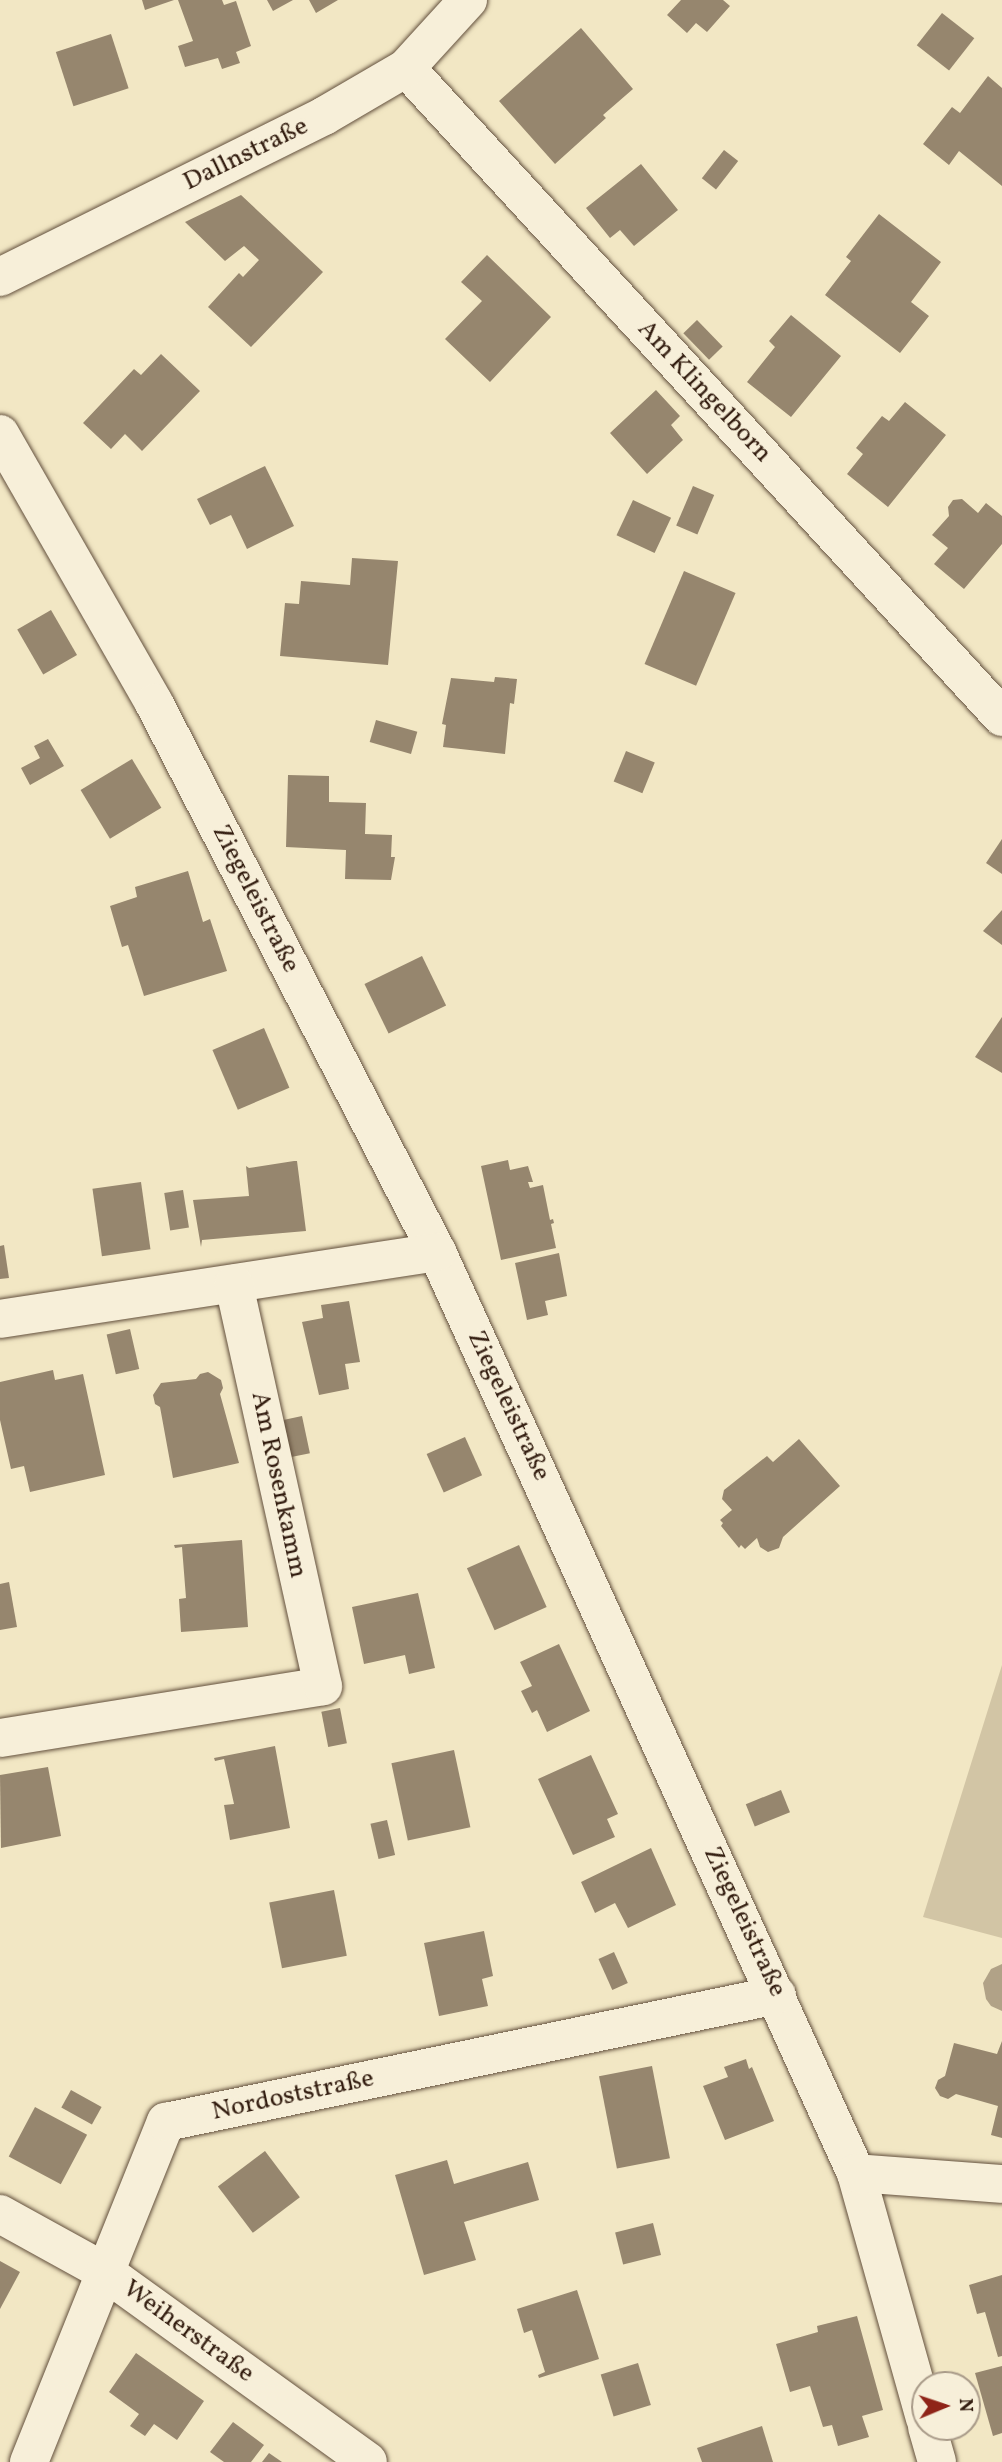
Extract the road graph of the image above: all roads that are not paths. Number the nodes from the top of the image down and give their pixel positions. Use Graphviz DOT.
graph roads {
  1 [pos="468,0"];
  2 [pos="406,68"];
  3 [pos="0,277"];
  4 [pos="0,435"];
  5 [pos="1002,717"];
  6 [pos="437,1252"];
  7 [pos="234,1284"];
  8 [pos="0,1319"];
  9 [pos="0,1738"];
  10 [pos="777,1995"];
  11 [pos="856,2173"];
  12 [pos="1002,2183"];
  13 [pos="0,2214"];
  14 [pos="105,2272"];
  15 [pos="912,2371"];
  16 [pos="932,2441"];
  17 [pos="29,2462"];
  18 [pos="368,2462"];
  19 [pos="937,2462"];
  1 -- 2 [label="street, Dallnstraße"];
  2 -- 3 [label="street, Dallnstraße"];
  2 -- 5 [label="street, Am Klingelborn"];
  4 -- 6 [label="street, Ziegeleistraße"];
  6 -- 7 [label="street"];
  6 -- 10 [label="street, Ziegeleistraße"];
  7 -- 8 [label="street"];
  7 -- 9 [label="street, Am Rosenkamm"];
  10 -- 11 [label="street, Ziegeleistraße"];
  10 -- 14 [label="street, Nordoststraße"];
  11 -- 12 [label="street"];
  11 -- 15 [label="street, Ziegeleistraße"];
  13 -- 14 [label="street, Weiherstraße"];
  14 -- 17 [label="street, Nordoststraße"];
  14 -- 18 [label="street, Weiherstraße"];
  16 -- 19 [label="street"];
}
